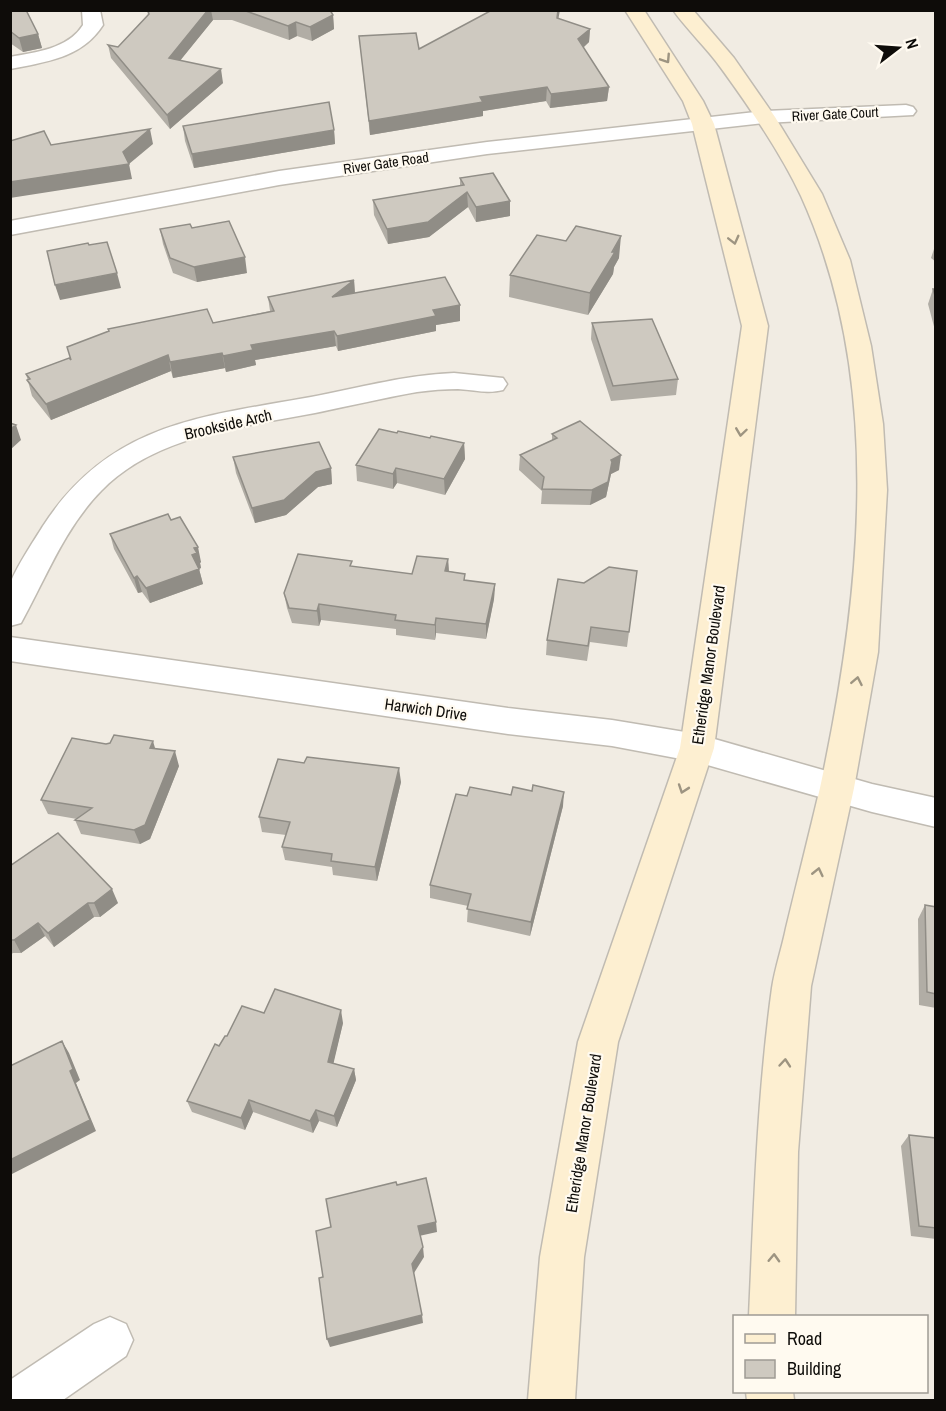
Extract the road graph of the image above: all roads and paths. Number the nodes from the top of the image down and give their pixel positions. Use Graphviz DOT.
graph roads {
  1 [pos="91,10"];
  2 [pos="634,10"];
  3 [pos="682,10"];
  4 [pos="10,63"];
  5 [pos="906,111"];
  6 [pos="765,117"];
  7 [pos="703,124"];
  8 [pos="10,228"];
  9 [pos="495,384"];
  10 [pos="10,615"];
  11 [pos="10,649"];
  12 [pos="697,748"];
  13 [pos="837,788"];
  14 [pos="936,813"];
  15 [pos="772,1315"];
  16 [pos="110,1340"];
  17 [pos="23,1401"];
  18 [pos="551,1401"];
  1 -- 4 [label="street"];
  2 -- 7 [label="main road, Etheridge Manor Boulevard, one-way"];
  3 -- 6 [label="main road"];
  5 -- 6 [label="street, River Gate Court"];
  6 -- 7 [label="street, River Gate Road"];
  13 -- 6 [label="main road, one-way"];
  7 -- 8 [label="street, River Gate Road"];
  7 -- 12 [label="main road, Etheridge Manor Boulevard, one-way"];
  9 -- 10 [label="street, Brookside Arch"];
  11 -- 12 [label="street, Harwich Drive"];
  12 -- 13 [label="street, Harwich Drive"];
  12 -- 18 [label="main road, Etheridge Manor Boulevard, one-way"];
  13 -- 14 [label="street, Harwich Drive"];
  15 -- 13 [label="main road, one-way"];
  16 -- 17 [label="street"];
}
